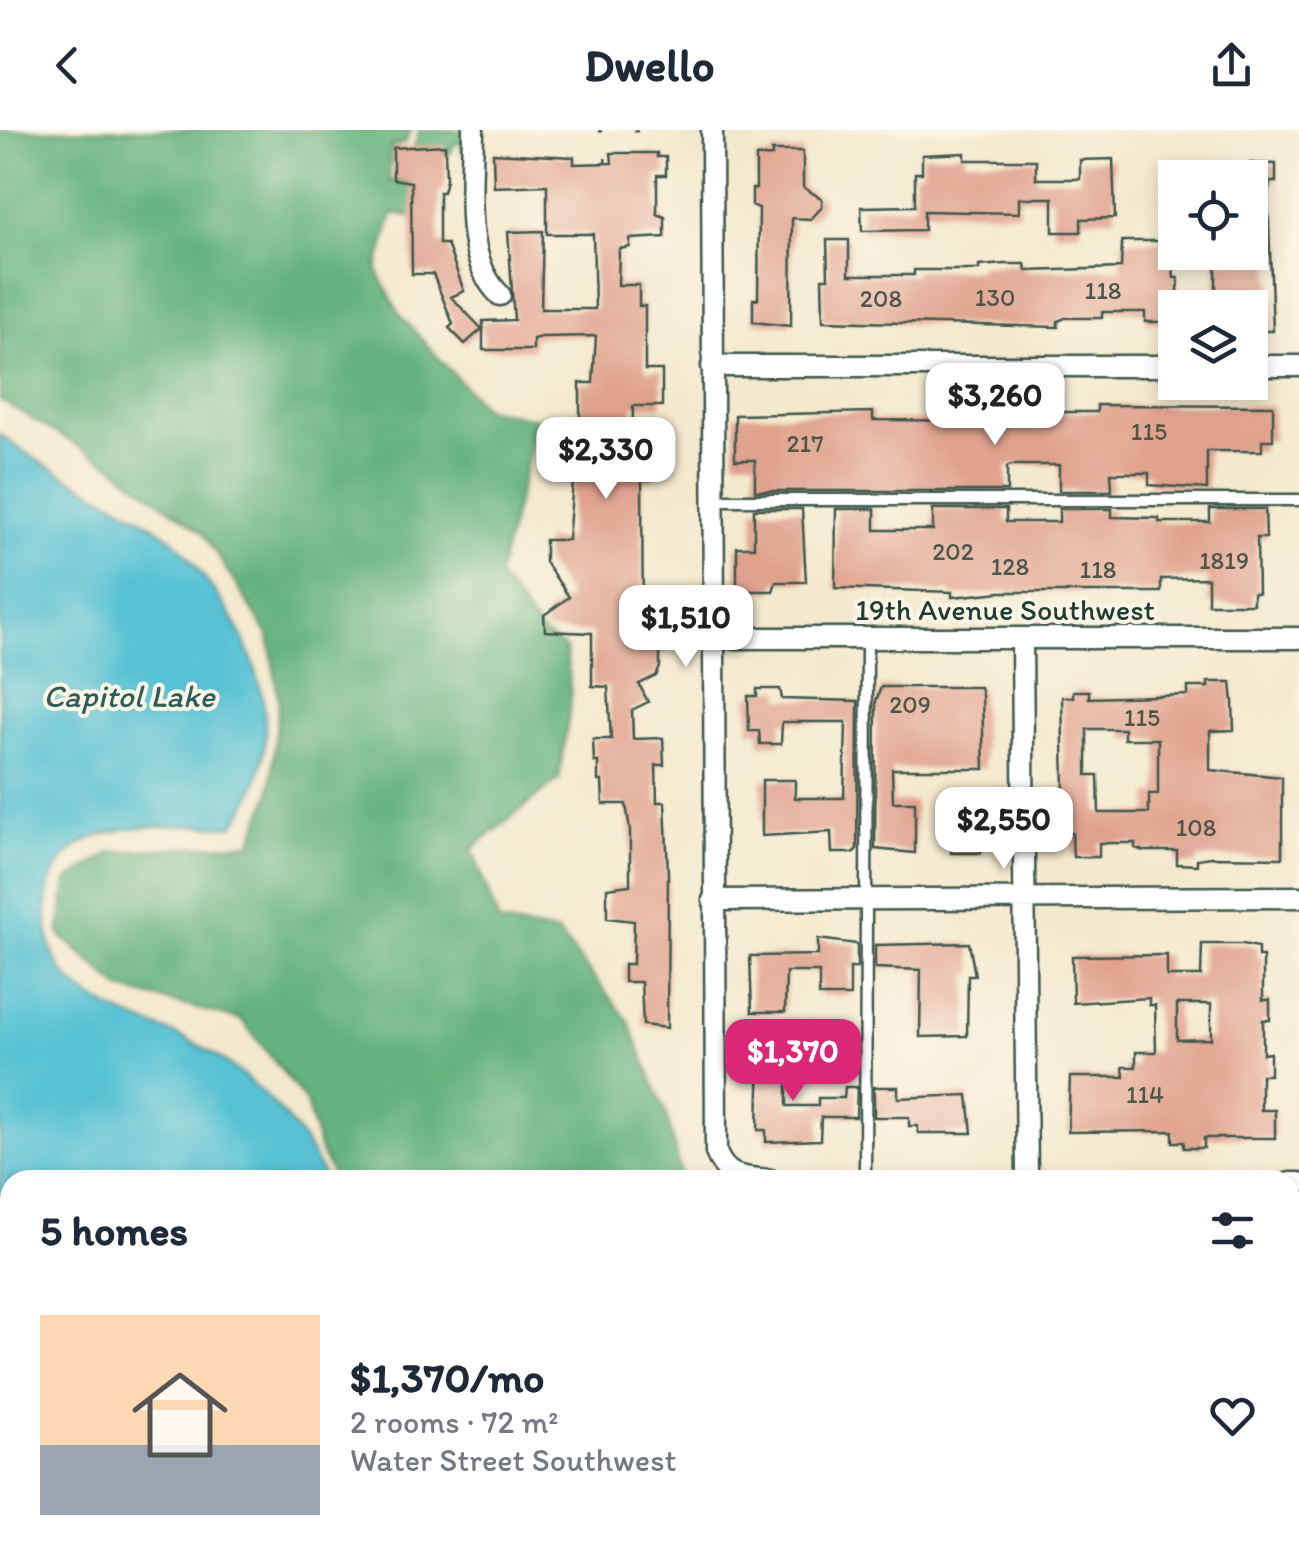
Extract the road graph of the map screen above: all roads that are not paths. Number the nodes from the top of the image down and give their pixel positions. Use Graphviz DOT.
graph roads {
  1 [pos="473,130"];
  2 [pos="712,130"];
  3 [pos="500,296"];
  4 [pos="712,366"];
  5 [pos="1158,366"];
  6 [pos="1268,366"];
  7 [pos="1299,366"];
  8 [pos="710,500"];
  9 [pos="1299,500"];
  10 [pos="711,638"];
  11 [pos="1299,638"];
  12 [pos="866,640"];
  13 [pos="1022,641"];
  14 [pos="1022,897"];
  15 [pos="869,898"];
  16 [pos="1299,898"];
  17 [pos="713,900"];
  18 [pos="725,1170"];
  19 [pos="865,1170"];
  20 [pos="1027,1170"];
  1 -- 3 [label="street"];
  2 -- 4 [label="street"];
  4 -- 5 [label="street"];
  4 -- 8 [label="street"];
  6 -- 7 [label="street"];
  8 -- 9 [label="lane"];
  8 -- 10 [label="street"];
  10 -- 12 [label="street, 19th Avenue Southwest"];
  10 -- 17 [label="street"];
  11 -- 13 [label="street, 19th Avenue Southwest"];
  12 -- 13 [label="street, 19th Avenue Southwest"];
  12 -- 15 [label="lane"];
  13 -- 14 [label="street"];
  14 -- 15 [label="street"];
  14 -- 16 [label="street"];
  14 -- 20 [label="street"];
  15 -- 17 [label="street"];
  15 -- 19 [label="lane"];
  17 -- 18 [label="street"];
}
